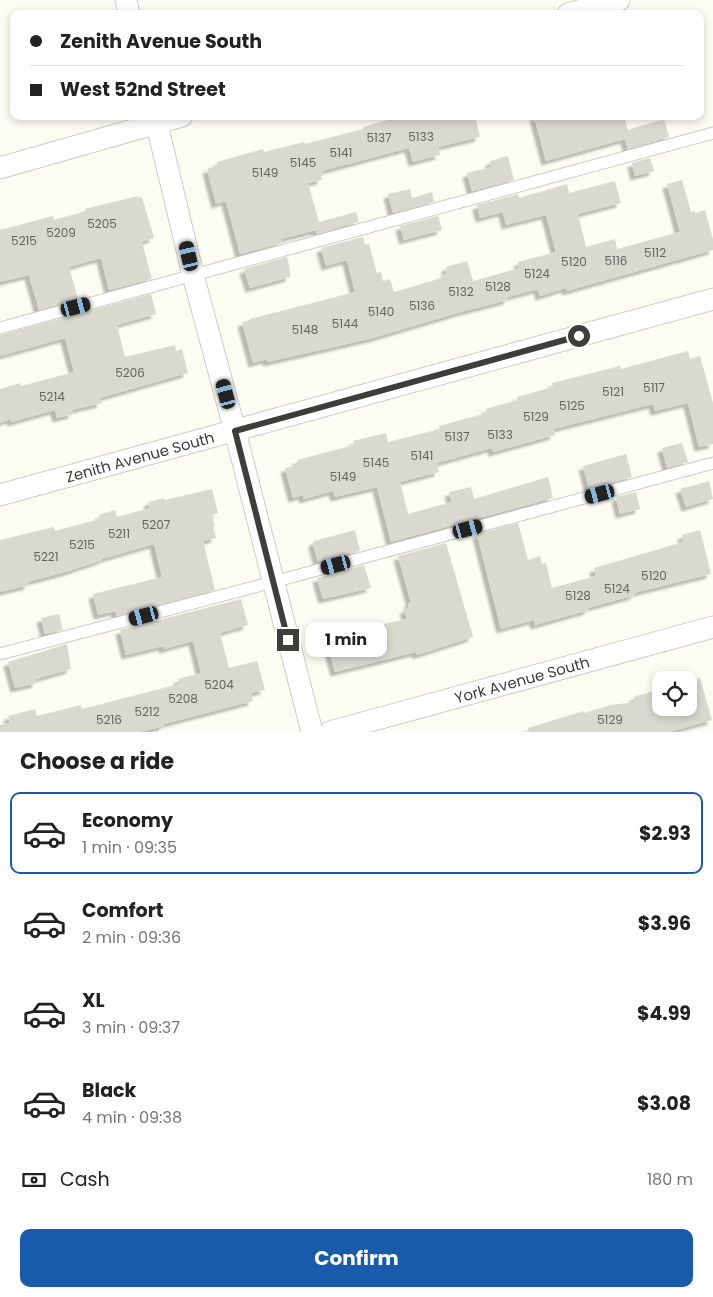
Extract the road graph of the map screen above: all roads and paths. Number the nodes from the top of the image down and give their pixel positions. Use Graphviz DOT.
graph roads {
  1 [pos="620,0"];
  2 [pos="583,10"];
  3 [pos="156,120"];
  4 [pos="713,133"];
  5 [pos="0,168"];
  6 [pos="193,275"];
  7 [pos="713,299"];
  8 [pos="0,328"];
  9 [pos="235,431"];
  10 [pos="713,463"];
  11 [pos="0,495"];
  12 [pos="273,582"];
  13 [pos="713,627"];
  14 [pos="0,654"];
  15 [pos="312,732"];
  16 [pos="330,732"];
  1 -- 2 [label="street"];
  3 -- 5 [label="street"];
  3 -- 6 [label="street"];
  4 -- 6 [label="lane"];
  6 -- 8 [label="lane"];
  6 -- 9 [label="street"];
  7 -- 9 [label="street, Zenith Avenue South"];
  9 -- 11 [label="street, Zenith Avenue South"];
  9 -- 12 [label="street"];
  10 -- 12 [label="lane"];
  12 -- 14 [label="lane"];
  12 -- 15 [label="street"];
  13 -- 16 [label="street, York Avenue South"];
}
